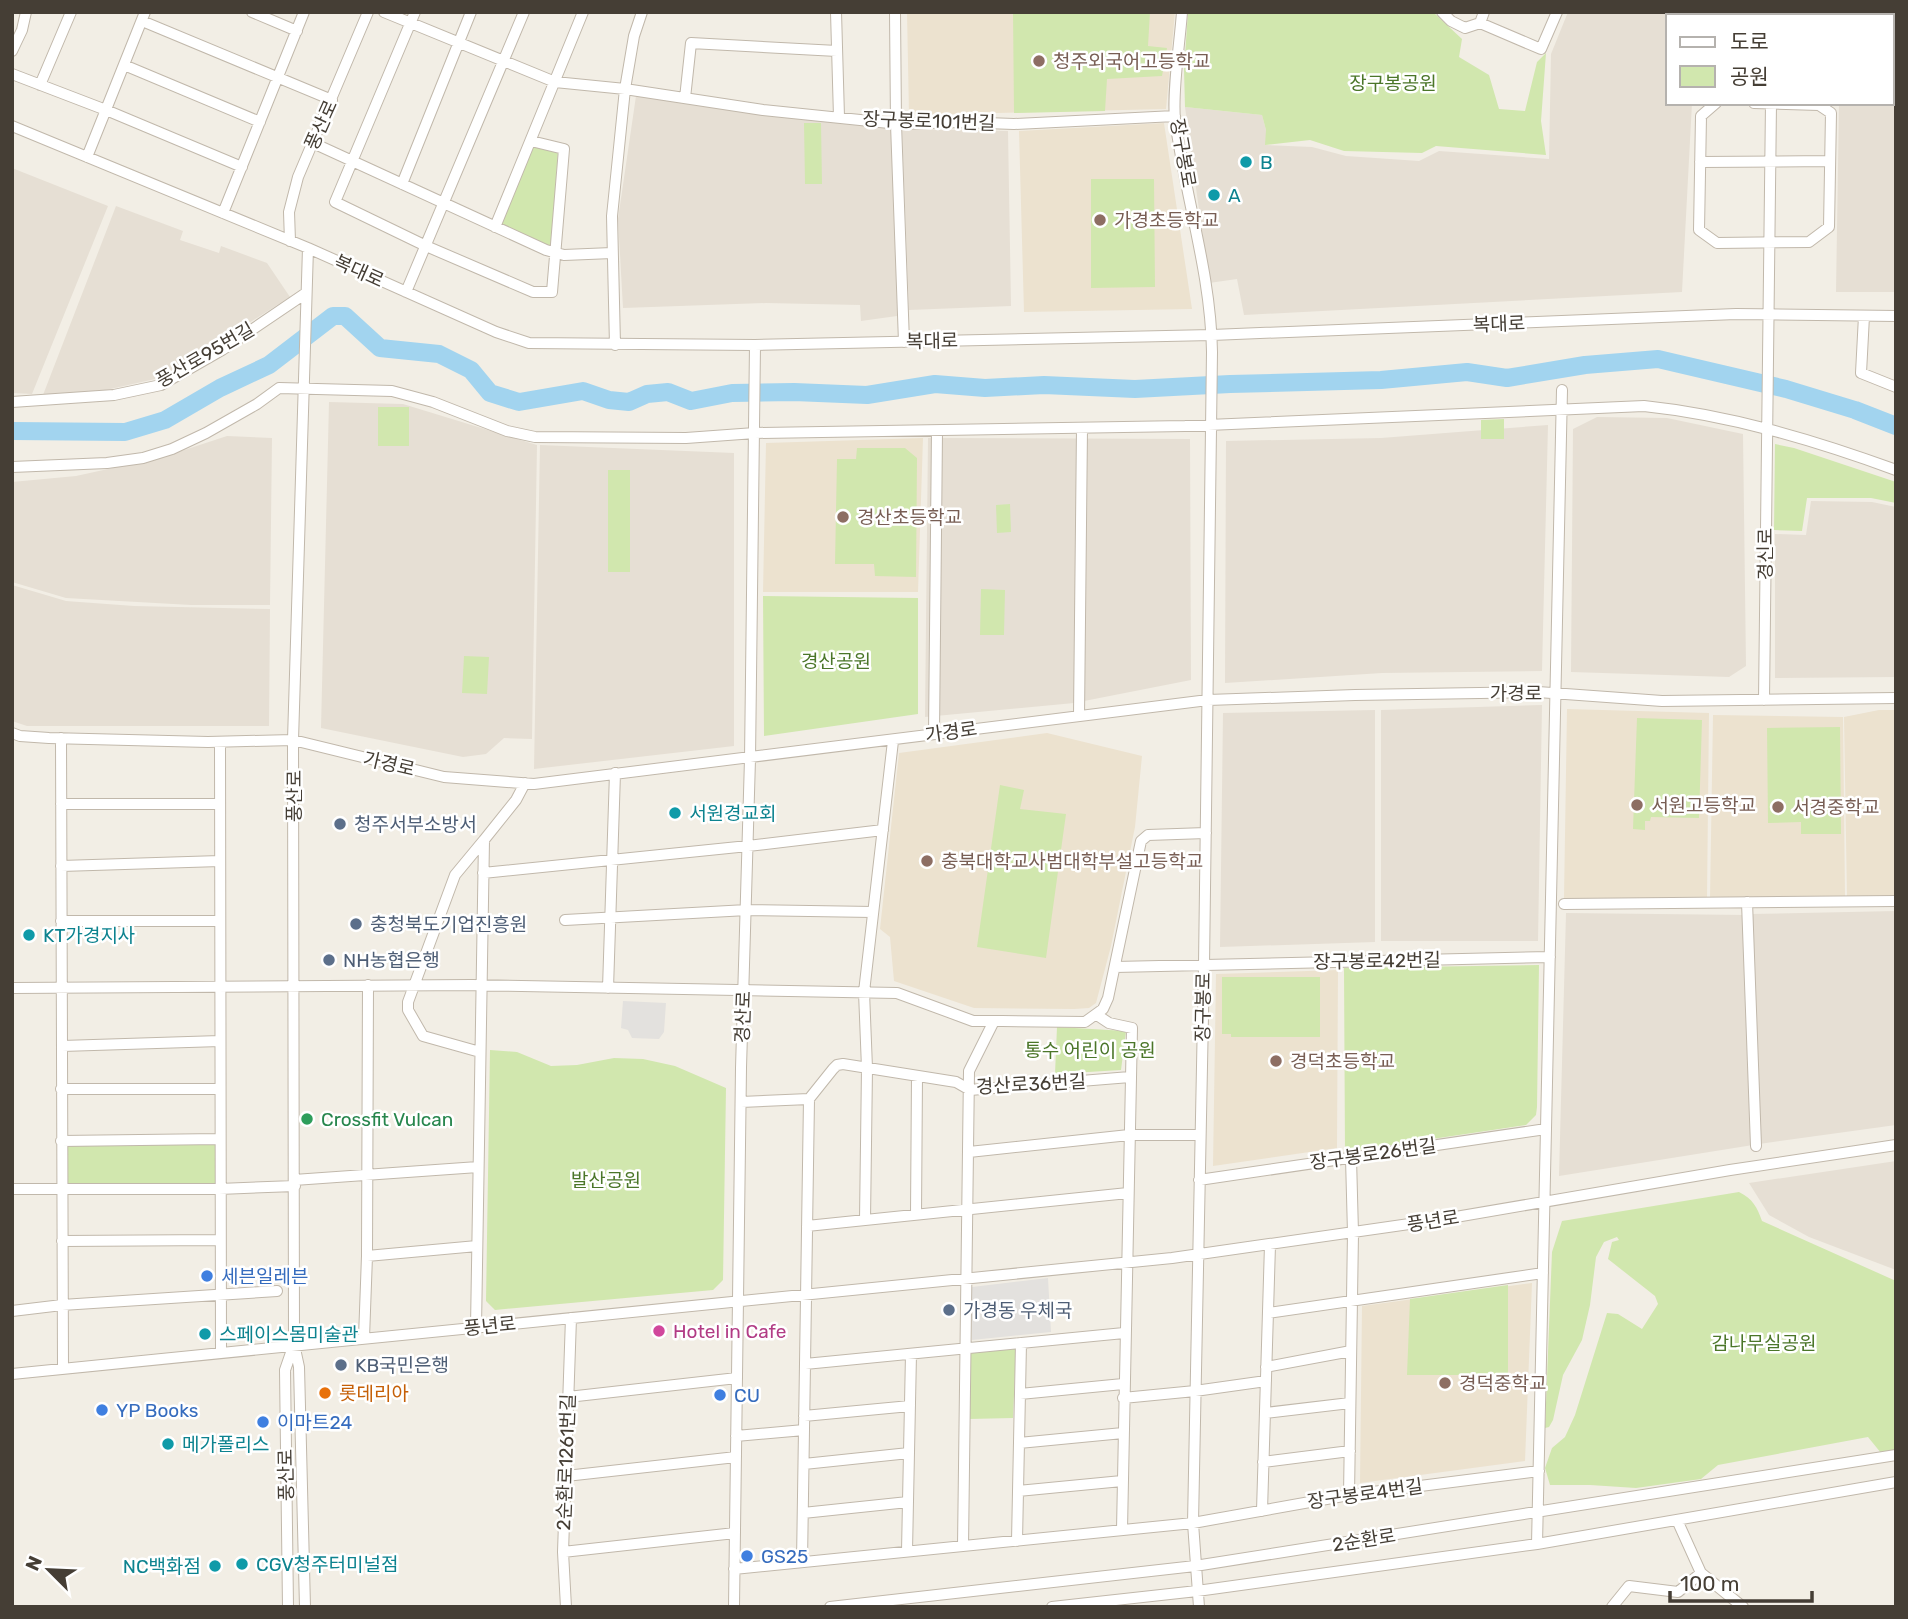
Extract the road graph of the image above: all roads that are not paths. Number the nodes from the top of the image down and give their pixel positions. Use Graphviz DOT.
graph roads {
  1 [pos="26,12"];
  2 [pos="71,12"];
  3 [pos="252,12"];
  4 [pos="304,12"];
  5 [pos="368,12"];
  6 [pos="384,12"];
  7 [pos="415,12"];
  8 [pos="471,12"];
  9 [pos="524,12"];
  10 [pos="642,12"];
  11 [pos="836,12"];
  12 [pos="895,12"];
  13 [pos="1182,12"];
  14 [pos="1442,12"];
  15 [pos="1557,12"];
  16 [pos="581,16"];
  17 [pos="143,17"];
  18 [pos="1482,18"];
  19 [pos="410,23"];
  20 [pos="297,31"];
  21 [pos="15,36"];
  22 [pos="459,44"];
  23 [pos="12,51"];
  24 [pos="837,51"];
  25 [pos="503,62"];
  26 [pos="124,65"];
  27 [pos="12,74"];
  28 [pos="278,78"];
  29 [pos="555,82"];
  30 [pos="40,85"];
  31 [pos="625,89"];
  32 [pos="685,98"];
  33 [pos="332,100"];
  34 [pos="1714,105"];
  35 [pos="1770,105"];
  36 [pos="1819,105"];
  37 [pos="106,110"];
  38 [pos="1175,116"];
  39 [pos="839,117"];
  40 [pos="260,122"];
  41 [pos="896,124"];
  42 [pos="12,126"];
  43 [pos="531,141"];
  44 [pos="313,143"];
  45 [pos="87,157"];
  46 [pos="352,161"];
  47 [pos="1700,162"];
  48 [pos="1769,162"];
  49 [pos="1830,162"];
  50 [pos="242,167"];
  51 [pos="402,184"];
  52 [pos="444,204"];
  53 [pos="223,213"];
  54 [pos="495,227"];
  55 [pos="290,241"];
  56 [pos="1768,242"];
  57 [pos="426,246"];
  58 [pos="308,248"];
  59 [pos="612,253"];
  60 [pos="555,254"];
  61 [pos="406,292"];
  62 [pos="306,298"];
  63 [pos="1766,315"];
  64 [pos="1864,316"];
  65 [pos="1896,316"];
  66 [pos="1212,335"];
  67 [pos="904,342"];
  68 [pos="615,345"];
  69 [pos="755,345"];
  70 [pos="1896,387"];
  71 [pos="304,388"];
  72 [pos="1562,390"];
  73 [pos="12,402"];
  74 [pos="1561,410"];
  75 [pos="1212,423"];
  76 [pos="1082,428"];
  77 [pos="1766,428"];
  78 [pos="755,430"];
  79 [pos="937,431"];
  80 [pos="12,467"];
  81 [pos="1896,470"];
  82 [pos="1555,694"];
  83 [pos="1896,698"];
  84 [pos="1208,700"];
  85 [pos="1764,700"];
  86 [pos="1079,716"];
  87 [pos="12,733"];
  88 [pos="934,734"];
  89 [pos="61,738"];
  90 [pos="293,740"];
  91 [pos="893,741"];
  92 [pos="220,742"];
  93 [pos="750,759"];
  94 [pos="615,773"];
  95 [pos="525,783"];
  96 [pos="61,804"];
  97 [pos="220,804"];
  98 [pos="883,830"];
  99 [pos="1206,833"];
  100 [pos="484,840"];
  101 [pos="748,846"];
  102 [pos="612,860"];
  103 [pos="220,861"];
  104 [pos="61,866"];
  105 [pos="484,873"];
  106 [pos="1896,901"];
  107 [pos="1747,902"];
  108 [pos="1564,904"];
  109 [pos="747,910"];
  110 [pos="873,912"];
  111 [pos="611,917"];
  112 [pos="565,920"];
  113 [pos="61,921"];
  114 [pos="220,921"];
  115 [pos="1550,957"];
  116 [pos="1204,965"];
  117 [pos="1115,967"];
  118 [pos="368,985"];
  119 [pos="415,985"];
  120 [pos="219,986"];
  121 [pos="294,986"];
  122 [pos="482,986"];
  123 [pos="12,988"];
  124 [pos="61,988"];
  125 [pos="608,988"];
  126 [pos="744,990"];
  127 [pos="864,992"];
  128 [pos="1097,1015"];
  129 [pos="994,1021"];
  130 [pos="220,1041"];
  131 [pos="62,1046"];
  132 [pos="480,1052"];
  133 [pos="867,1068"];
  134 [pos="917,1076"];
  135 [pos="1130,1077"];
  136 [pos="61,1089"];
  137 [pos="219,1089"];
  138 [pos="970,1090"];
  139 [pos="809,1099"];
  140 [pos="741,1102"];
  141 [pos="1546,1129"];
  142 [pos="1129,1135"];
  143 [pos="1200,1135"];
  144 [pos="219,1139"];
  145 [pos="61,1141"];
  146 [pos="1756,1146"];
  147 [pos="1896,1146"];
  148 [pos="969,1152"];
  149 [pos="1351,1157"];
  150 [pos="478,1167"];
  151 [pos="366,1175"];
  152 [pos="1199,1180"];
  153 [pos="294,1183"];
  154 [pos="12,1189"];
  155 [pos="61,1189"];
  156 [pos="219,1189"];
  157 [pos="1128,1193"];
  158 [pos="1544,1203"];
  159 [pos="968,1209"];
  160 [pos="916,1214"];
  161 [pos="865,1220"];
  162 [pos="807,1226"];
  163 [pos="1353,1233"];
  164 [pos="220,1240"];
  165 [pos="62,1241"];
  166 [pos="1270,1245"];
  167 [pos="477,1246"];
  168 [pos="1198,1255"];
  169 [pos="367,1256"];
  170 [pos="1126,1263"];
  171 [pos="1543,1273"];
  172 [pos="967,1279"];
  173 [pos="277,1291"];
  174 [pos="806,1295"];
  175 [pos="221,1296"];
  176 [pos="1352,1300"];
  177 [pos="738,1301"];
  178 [pos="62,1305"];
  179 [pos="12,1311"];
  180 [pos="1268,1313"];
  181 [pos="571,1318"];
  182 [pos="476,1327"];
  183 [pos="1124,1333"];
  184 [pos="364,1338"];
  185 [pos="1021,1343"];
  186 [pos="294,1345"];
  187 [pos="966,1349"];
  188 [pos="1351,1351"];
  189 [pos="221,1352"];
  190 [pos="911,1354"];
  191 [pos="805,1364"];
  192 [pos="1266,1367"];
  193 [pos="64,1368"];
  194 [pos="12,1374"];
  195 [pos="737,1378"];
  196 [pos="1266,1381"];
  197 [pos="1123,1384"];
  198 [pos="1195,1391"];
  199 [pos="1020,1394"];
  200 [pos="568,1397"];
  201 [pos="1123,1398"];
  202 [pos="1350,1403"];
  203 [pos="910,1406"];
  204 [pos="1265,1413"];
  205 [pos="804,1416"];
  206 [pos="804,1430"];
  207 [pos="1123,1433"];
  208 [pos="736,1436"];
  209 [pos="1019,1443"];
  210 [pos="1350,1451"];
  211 [pos="909,1453"];
  212 [pos="1896,1455"];
  213 [pos="736,1457"];
  214 [pos="1264,1462"];
  215 [pos="804,1464"];
  216 [pos="1539,1471"];
  217 [pos="566,1476"];
  218 [pos="1122,1481"];
  219 [pos="1896,1482"];
  220 [pos="1018,1491"];
  221 [pos="1349,1495"];
  222 [pos="908,1502"];
  223 [pos="1262,1511"];
  224 [pos="803,1513"];
  225 [pos="1538,1514"];
  226 [pos="1677,1520"];
  227 [pos="1192,1523"];
  228 [pos="1122,1530"];
  229 [pos="735,1533"];
  230 [pos="1017,1541"];
  231 [pos="1537,1544"];
  232 [pos="963,1546"];
  233 [pos="907,1551"];
  234 [pos="563,1552"];
  235 [pos="802,1562"];
  236 [pos="1195,1566"];
  237 [pos="734,1569"];
  238 [pos="1701,1573"];
  239 [pos="1197,1591"];
  240 [pos="1614,1606"];
  241 [pos="288,1607"];
  242 [pos="305,1607"];
  243 [pos="566,1607"];
  244 [pos="734,1607"];
  245 [pos="830,1607"];
  246 [pos="1052,1607"];
  247 [pos="1199,1607"];
  248 [pos="1742,1607"];
  1 -- 21 [label="street"];
  2 -- 30 [label="street"];
  3 -- 20 [label="street"];
  4 -- 20 [label="street"];
  5 -- 33 [label="street, 풍산로"];
  6 -- 19 [label="street, 장구봉로101번길"];
  7 -- 19 [label="street"];
  8 -- 22 [label="street"];
  9 -- 25 [label="street"];
  10 -- 31 [label="street"];
  11 -- 24 [label="street"];
  12 -- 41 [label="street"];
  13 -- 38 [label="street, 장구봉로"];
  14 -- 18 [label="street"];
  15 -- 18 [label="street"];
  16 -- 29 [label="street"];
  17 -- 26 [label="street"];
  17 -- 28 [label="street"];
  19 -- 22 [label="street, 장구봉로101번길"];
  19 -- 46 [label="street"];
  20 -- 28 [label="street"];
  21 -- 23 [label="street"];
  22 -- 25 [label="street, 장구봉로101번길"];
  22 -- 51 [label="street"];
  24 -- 32 [label="street"];
  24 -- 39 [label="street"];
  25 -- 29 [label="street, 장구봉로101번길"];
  25 -- 52 [label="street"];
  26 -- 37 [label="street"];
  26 -- 40 [label="street"];
  27 -- 30 [label="street"];
  28 -- 33 [label="street"];
  28 -- 40 [label="street"];
  29 -- 31 [label="street, 장구봉로101번길"];
  29 -- 43 [label="street"];
  30 -- 37 [label="street"];
  31 -- 32 [label="street, 장구봉로101번길"];
  31 -- 59 [label="street"];
  32 -- 39 [label="street, 장구봉로101번길"];
  33 -- 44 [label="street, 풍산로"];
  34 -- 47 [label="street"];
  35 -- 48 [label="street"];
  36 -- 49 [label="street"];
  37 -- 45 [label="street"];
  37 -- 50 [label="street"];
  38 -- 41 [label="street, 장구봉로101번길"];
  38 -- 66 [label="street, 장구봉로"];
  39 -- 41 [label="street, 장구봉로101번길"];
  40 -- 50 [label="street"];
  41 -- 67 [label="street"];
  42 -- 45 [label="street, 복대로"];
  43 -- 54 [label="street"];
  43 -- 60 [label="street"];
  44 -- 46 [label="street"];
  44 -- 55 [label="street, 풍산로"];
  45 -- 53 [label="street, 복대로"];
  46 -- 51 [label="street"];
  46 -- 57 [label="street"];
  47 -- 48 [label="street"];
  47 -- 56 [label="street"];
  48 -- 49 [label="street"];
  48 -- 56 [label="street"];
  49 -- 56 [label="street"];
  50 -- 53 [label="street"];
  51 -- 52 [label="street"];
  52 -- 54 [label="street"];
  52 -- 57 [label="street"];
  53 -- 55 [label="street, 복대로"];
  54 -- 60 [label="street"];
  55 -- 58 [label="street, 복대로"];
  56 -- 63 [label="street"];
  57 -- 60 [label="street"];
  57 -- 61 [label="street"];
  58 -- 61 [label="street, 복대로"];
  58 -- 62 [label="street, 풍산로"];
  59 -- 60 [label="street"];
  59 -- 68 [label="street"];
  61 -- 68 [label="street, 복대로"];
  62 -- 71 [label="street, 풍산로"];
  62 -- 73 [label="street, 풍산로95번길"];
  63 -- 64 [label="street, 복대로"];
  63 -- 66 [label="street, 복대로"];
  63 -- 77 [label="street, 경신로"];
  64 -- 65 [label="street, 복대로"];
  64 -- 70 [label="street"];
  66 -- 67 [label="street, 복대로"];
  66 -- 75 [label="street, 장구봉로"];
  67 -- 69 [label="street, 복대로"];
  68 -- 69 [label="street, 복대로"];
  69 -- 78 [label="street, 경산로"];
  71 -- 78 [label="street"];
  71 -- 80 [label="street"];
  71 -- 90 [label="street, 풍산로"];
  72 -- 74 [label="street"];
  74 -- 75 [label="street"];
  74 -- 77 [label="street"];
  74 -- 82 [label="street"];
  75 -- 76 [label="street"];
  75 -- 84 [label="street, 장구봉로"];
  76 -- 79 [label="street"];
  76 -- 86 [label="street"];
  77 -- 81 [label="street"];
  77 -- 85 [label="street, 경신로"];
  78 -- 79 [label="street"];
  78 -- 93 [label="street, 경산로"];
  79 -- 88 [label="street"];
  82 -- 84 [label="street, 가경로"];
  82 -- 85 [label="street, 가경로"];
  82 -- 115 [label="street"];
  83 -- 85 [label="street, 가경로"];
  84 -- 86 [label="street, 가경로"];
  84 -- 99 [label="street, 장구봉로"];
  86 -- 88 [label="street, 가경로"];
  87 -- 89 [label="street, 가경로"];
  88 -- 91 [label="street, 가경로"];
  89 -- 92 [label="street, 가경로"];
  89 -- 96 [label="street"];
  90 -- 92 [label="street, 가경로"];
  90 -- 95 [label="street, 가경로"];
  90 -- 121 [label="street, 풍산로"];
  91 -- 93 [label="street, 가경로"];
  91 -- 98 [label="street"];
  92 -- 97 [label="street"];
  93 -- 94 [label="street, 가경로"];
  93 -- 101 [label="street, 경산로"];
  94 -- 95 [label="street, 가경로"];
  94 -- 102 [label="street"];
  95 -- 100 [label="street"];
  96 -- 97 [label="street"];
  96 -- 104 [label="street"];
  97 -- 103 [label="street"];
  98 -- 101 [label="street"];
  98 -- 110 [label="street"];
  99 -- 116 [label="street, 장구봉로"];
  99 -- 117 [label="street"];
  100 -- 105 [label="street"];
  100 -- 119 [label="street"];
  101 -- 102 [label="street"];
  101 -- 109 [label="street, 경산로"];
  102 -- 105 [label="street"];
  102 -- 111 [label="street"];
  103 -- 104 [label="street"];
  103 -- 114 [label="street"];
  104 -- 113 [label="street"];
  105 -- 122 [label="street"];
  106 -- 107 [label="street"];
  107 -- 108 [label="street"];
  107 -- 146 [label="street"];
  109 -- 110 [label="street"];
  109 -- 111 [label="street"];
  109 -- 126 [label="street, 경산로"];
  110 -- 127 [label="street"];
  111 -- 112 [label="street"];
  111 -- 125 [label="street"];
  113 -- 114 [label="street"];
  113 -- 124 [label="street"];
  114 -- 120 [label="street"];
  115 -- 116 [label="street, 장구봉로42번길"];
  115 -- 141 [label="street"];
  116 -- 117 [label="street, 장구봉로42번길"];
  116 -- 143 [label="street, 장구봉로"];
  117 -- 128 [label="street"];
  118 -- 119 [label="street"];
  118 -- 121 [label="street"];
  118 -- 151 [label="street"];
  119 -- 122 [label="street"];
  119 -- 132 [label="street"];
  120 -- 121 [label="street"];
  120 -- 124 [label="street"];
  120 -- 130 [label="street"];
  121 -- 153 [label="street, 풍산로"];
  122 -- 125 [label="street"];
  122 -- 132 [label="street"];
  123 -- 124 [label="street"];
  124 -- 131 [label="street"];
  125 -- 126 [label="street"];
  126 -- 127 [label="street"];
  126 -- 140 [label="street, 경산로"];
  127 -- 129 [label="street"];
  127 -- 133 [label="street"];
  128 -- 129 [label="street"];
  128 -- 135 [label="street"];
  129 -- 138 [label="street"];
  130 -- 131 [label="street"];
  130 -- 137 [label="street"];
  131 -- 136 [label="street"];
  132 -- 150 [label="street"];
  133 -- 134 [label="street, 경산로36번길"];
  133 -- 139 [label="street, 경산로36번길"];
  133 -- 161 [label="street"];
  134 -- 138 [label="street, 경산로36번길"];
  134 -- 160 [label="street"];
  135 -- 138 [label="street, 경산로36번길"];
  135 -- 142 [label="street"];
  136 -- 137 [label="street"];
  136 -- 145 [label="street"];
  137 -- 144 [label="street"];
  138 -- 148 [label="street"];
  139 -- 140 [label="street"];
  139 -- 162 [label="street"];
  140 -- 177 [label="street, 경산로"];
  141 -- 149 [label="street, 장구봉로26번길"];
  141 -- 158 [label="street"];
  142 -- 143 [label="street"];
  142 -- 148 [label="street"];
  142 -- 157 [label="street"];
  143 -- 152 [label="street, 장구봉로"];
  144 -- 145 [label="street"];
  144 -- 156 [label="street"];
  145 -- 155 [label="street"];
  147 -- 158 [label="street, 풍년로"];
  148 -- 159 [label="street"];
  149 -- 152 [label="street, 장구봉로26번길"];
  149 -- 163 [label="street"];
  150 -- 151 [label="street"];
  150 -- 167 [label="street"];
  151 -- 153 [label="street"];
  151 -- 169 [label="street"];
  152 -- 168 [label="street, 장구봉로"];
  153 -- 156 [label="street"];
  153 -- 186 [label="street, 풍산로"];
  154 -- 155 [label="street"];
  155 -- 156 [label="street"];
  155 -- 165 [label="street"];
  156 -- 164 [label="street"];
  157 -- 159 [label="street"];
  157 -- 170 [label="street"];
  158 -- 163 [label="street, 풍년로"];
  158 -- 171 [label="street"];
  159 -- 160 [label="street"];
  159 -- 172 [label="street"];
  160 -- 161 [label="street"];
  161 -- 162 [label="street"];
  162 -- 174 [label="street"];
  163 -- 166 [label="street, 풍년로"];
  163 -- 176 [label="street"];
  164 -- 165 [label="street"];
  164 -- 175 [label="street"];
  165 -- 178 [label="street"];
  166 -- 168 [label="street, 풍년로"];
  166 -- 180 [label="street"];
  167 -- 169 [label="street"];
  167 -- 182 [label="street"];
  168 -- 170 [label="street, 풍년로"];
  168 -- 198 [label="street, 장구봉로"];
  169 -- 184 [label="street"];
  170 -- 172 [label="street, 풍년로"];
  170 -- 183 [label="street"];
  171 -- 176 [label="street"];
  171 -- 216 [label="street"];
  172 -- 174 [label="street, 풍년로"];
  172 -- 187 [label="street"];
  173 -- 175 [label="street"];
  174 -- 177 [label="street, 풍년로"];
  174 -- 191 [label="street"];
  175 -- 178 [label="street"];
  175 -- 189 [label="street"];
  176 -- 180 [label="street"];
  176 -- 188 [label="street"];
  177 -- 181 [label="street, 풍년로"];
  177 -- 195 [label="street, 경산로"];
  178 -- 179 [label="street"];
  178 -- 193 [label="street"];
  180 -- 192 [label="street"];
  181 -- 182 [label="street, 풍년로"];
  181 -- 200 [label="street, 2순환로1261번길"];
  182 -- 184 [label="street, 풍년로"];
  183 -- 185 [label="street"];
  183 -- 197 [label="street"];
  184 -- 186 [label="street, 풍년로"];
  185 -- 187 [label="street"];
  185 -- 199 [label="street"];
  186 -- 189 [label="street, 풍년로"];
  186 -- 241 [label="street, 풍산로"];
  186 -- 242 [label="street, 풍산로"];
  187 -- 190 [label="street"];
  187 -- 232 [label="street"];
  188 -- 192 [label="street"];
  188 -- 202 [label="street"];
  189 -- 193 [label="street, 풍년로"];
  190 -- 191 [label="street"];
  190 -- 203 [label="street"];
  191 -- 205 [label="street"];
  192 -- 196 [label="street"];
  193 -- 194 [label="street, 풍년로"];
  195 -- 200 [label="street"];
  195 -- 208 [label="street, 경산로"];
  196 -- 198 [label="street"];
  196 -- 204 [label="street"];
  197 -- 199 [label="street"];
  197 -- 201 [label="street"];
  198 -- 201 [label="street"];
  198 -- 227 [label="street, 장구봉로"];
  199 -- 209 [label="street"];
  200 -- 217 [label="street, 2순환로1261번길"];
  201 -- 207 [label="street"];
  202 -- 204 [label="street"];
  202 -- 210 [label="street"];
  203 -- 205 [label="street"];
  203 -- 211 [label="street"];
  204 -- 214 [label="street"];
  205 -- 206 [label="street"];
  206 -- 208 [label="street"];
  206 -- 215 [label="street"];
  207 -- 209 [label="street"];
  207 -- 218 [label="street"];
  208 -- 213 [label="street, 경산로"];
  209 -- 220 [label="street"];
  210 -- 214 [label="street"];
  210 -- 221 [label="street"];
  211 -- 215 [label="street"];
  211 -- 222 [label="street"];
  212 -- 225 [label="street, 2순환로"];
  213 -- 217 [label="street"];
  213 -- 229 [label="street, 경산로"];
  214 -- 223 [label="street"];
  215 -- 224 [label="street"];
  216 -- 221 [label="street, 장구봉로4번길"];
  216 -- 225 [label="street"];
  217 -- 234 [label="street, 2순환로1261번길"];
  218 -- 220 [label="street"];
  218 -- 228 [label="street"];
  219 -- 226 [label="street, 2순환로"];
  220 -- 230 [label="street"];
  221 -- 223 [label="street, 장구봉로4번길"];
  222 -- 224 [label="street"];
  222 -- 233 [label="street"];
  223 -- 227 [label="street, 장구봉로4번길"];
  224 -- 235 [label="street"];
  225 -- 231 [label="street"];
  225 -- 236 [label="street, 2순환로"];
  226 -- 231 [label="street, 2순환로"];
  226 -- 238 [label="street"];
  227 -- 228 [label="street, 장구봉로4번길"];
  227 -- 236 [label="street, 장구봉로"];
  228 -- 230 [label="street, 장구봉로4번길"];
  229 -- 234 [label="street"];
  229 -- 237 [label="street, 경산로"];
  230 -- 232 [label="street, 장구봉로4번길"];
  231 -- 239 [label="street, 2순환로"];
  232 -- 233 [label="street, 장구봉로4번길"];
  233 -- 235 [label="street, 장구봉로4번길"];
  234 -- 243 [label="street, 2순환로1261번길"];
  235 -- 237 [label="street, 장구봉로4번길"];
  236 -- 239 [label="street, 장구봉로"];
  236 -- 245 [label="street, 2순환로"];
  237 -- 244 [label="street, 경산로"];
  238 -- 240 [label="street"];
  238 -- 248 [label="street"];
  239 -- 246 [label="street, 2순환로"];
  239 -- 247 [label="street, 장구봉로"];
}
